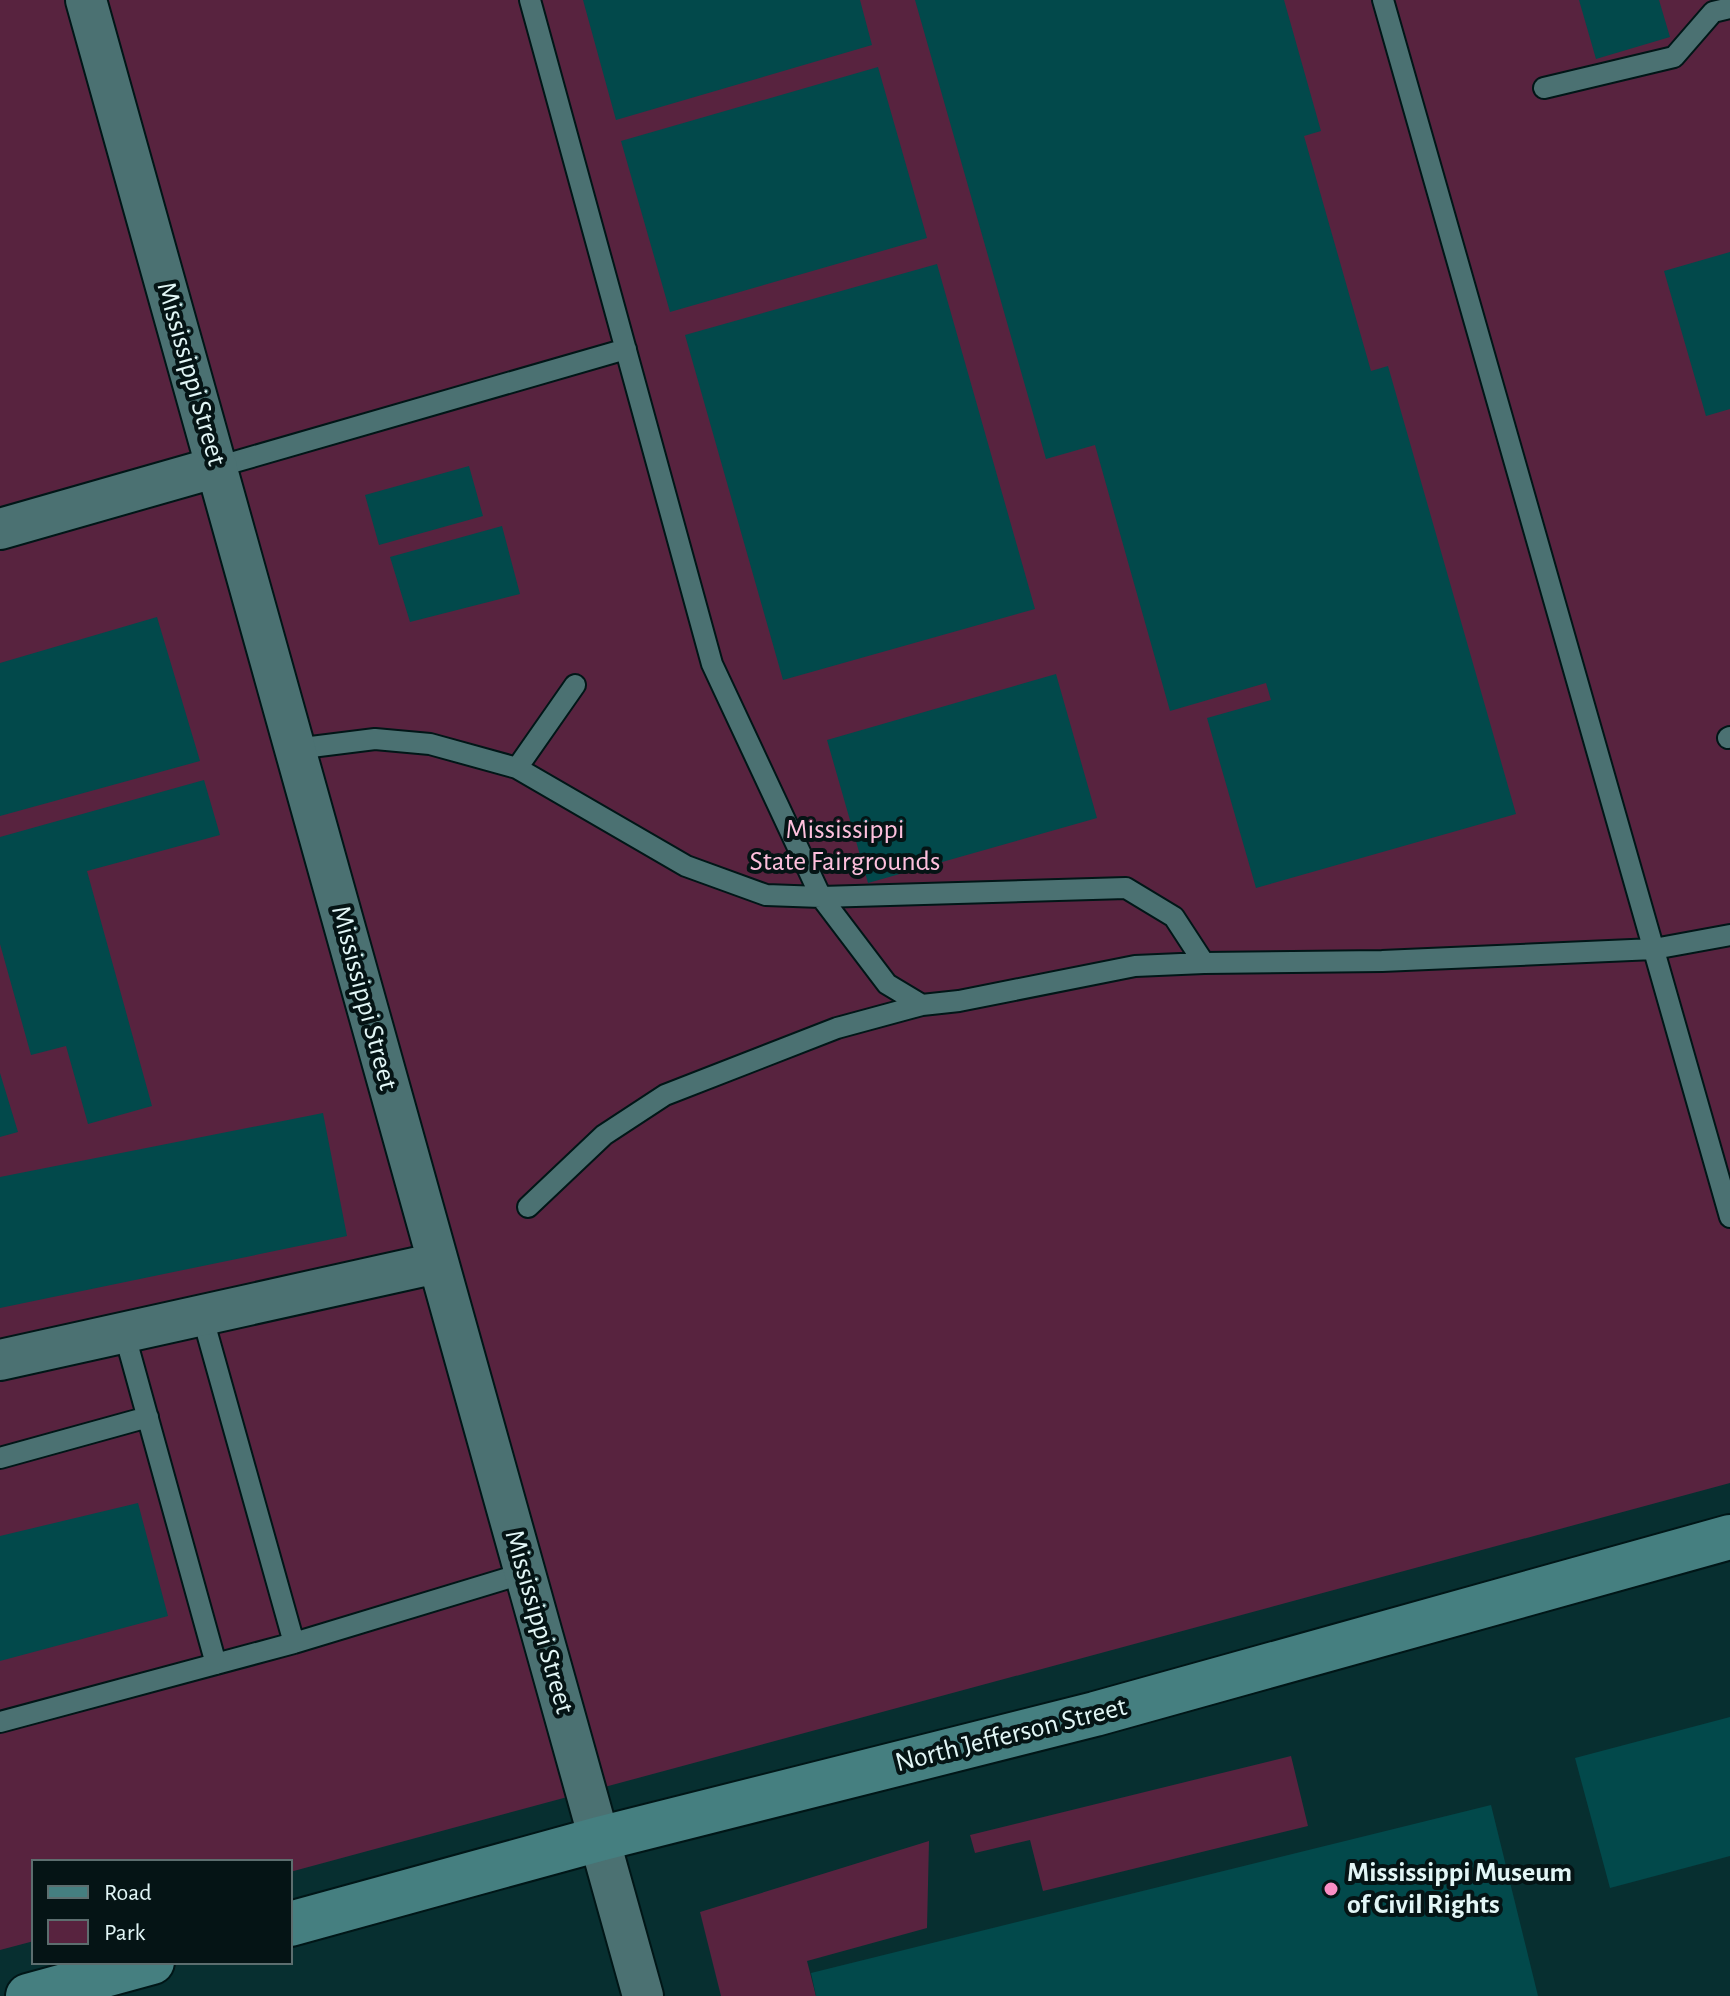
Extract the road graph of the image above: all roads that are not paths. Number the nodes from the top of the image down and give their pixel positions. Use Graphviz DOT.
graph roads {
  1 [pos="86,0"];
  2 [pos="530,0"];
  3 [pos="1383,0"];
  4 [pos="1730,8"];
  5 [pos="1544,88"];
  6 [pos="626,349"];
  7 [pos="217,467"];
  8 [pos="0,529"];
  9 [pos="575,685"];
  10 [pos="295,749"];
  11 [pos="517,768"];
  12 [pos="821,897"];
  13 [pos="1730,935"];
  14 [pos="1654,949"];
  15 [pos="1204,963"];
  16 [pos="922,1005"];
  17 [pos="528,1207"];
  18 [pos="1730,1217"];
  19 [pos="437,1263"];
  20 [pos="202,1315"];
  21 [pos="124,1332"];
  22 [pos="0,1360"];
  23 [pos="148,1417"];
  24 [pos="0,1458"];
  25 [pos="1730,1537"];
  26 [pos="525,1573"];
  27 [pos="294,1643"];
  28 [pos="216,1664"];
  29 [pos="0,1722"];
  30 [pos="599,1839"];
  31 [pos="292,1923"];
  32 [pos="145,1964"];
  33 [pos="28,1996"];
  34 [pos="643,1996"];
  1 -- 7 [label="street, Mississippi Street"];
  2 -- 6 [label="lane"];
  3 -- 14 [label="lane"];
  4 -- 5 [label="lane"];
  6 -- 7 [label="lane"];
  6 -- 12 [label="lane"];
  7 -- 8 [label="street"];
  7 -- 10 [label="street, Mississippi Street"];
  9 -- 11 [label="lane"];
  10 -- 11 [label="lane"];
  10 -- 19 [label="street, Mississippi Street"];
  11 -- 12 [label="lane"];
  12 -- 15 [label="lane"];
  12 -- 16 [label="lane"];
  13 -- 14 [label="lane"];
  14 -- 15 [label="lane"];
  14 -- 18 [label="lane"];
  15 -- 16 [label="lane"];
  16 -- 17 [label="lane"];
  19 -- 20 [label="street"];
  19 -- 26 [label="street, Mississippi Street"];
  20 -- 21 [label="street"];
  20 -- 27 [label="lane"];
  21 -- 22 [label="street"];
  21 -- 23 [label="lane"];
  23 -- 24 [label="lane"];
  23 -- 28 [label="lane"];
  25 -- 30 [label="street, North Jefferson Street"];
  26 -- 27 [label="lane"];
  26 -- 30 [label="street, Mississippi Street"];
  27 -- 28 [label="lane"];
  28 -- 29 [label="lane"];
  30 -- 31 [label="street, North Jefferson Street"];
  30 -- 34 [label="street, Mississippi Street"];
  32 -- 33 [label="street"];
}
